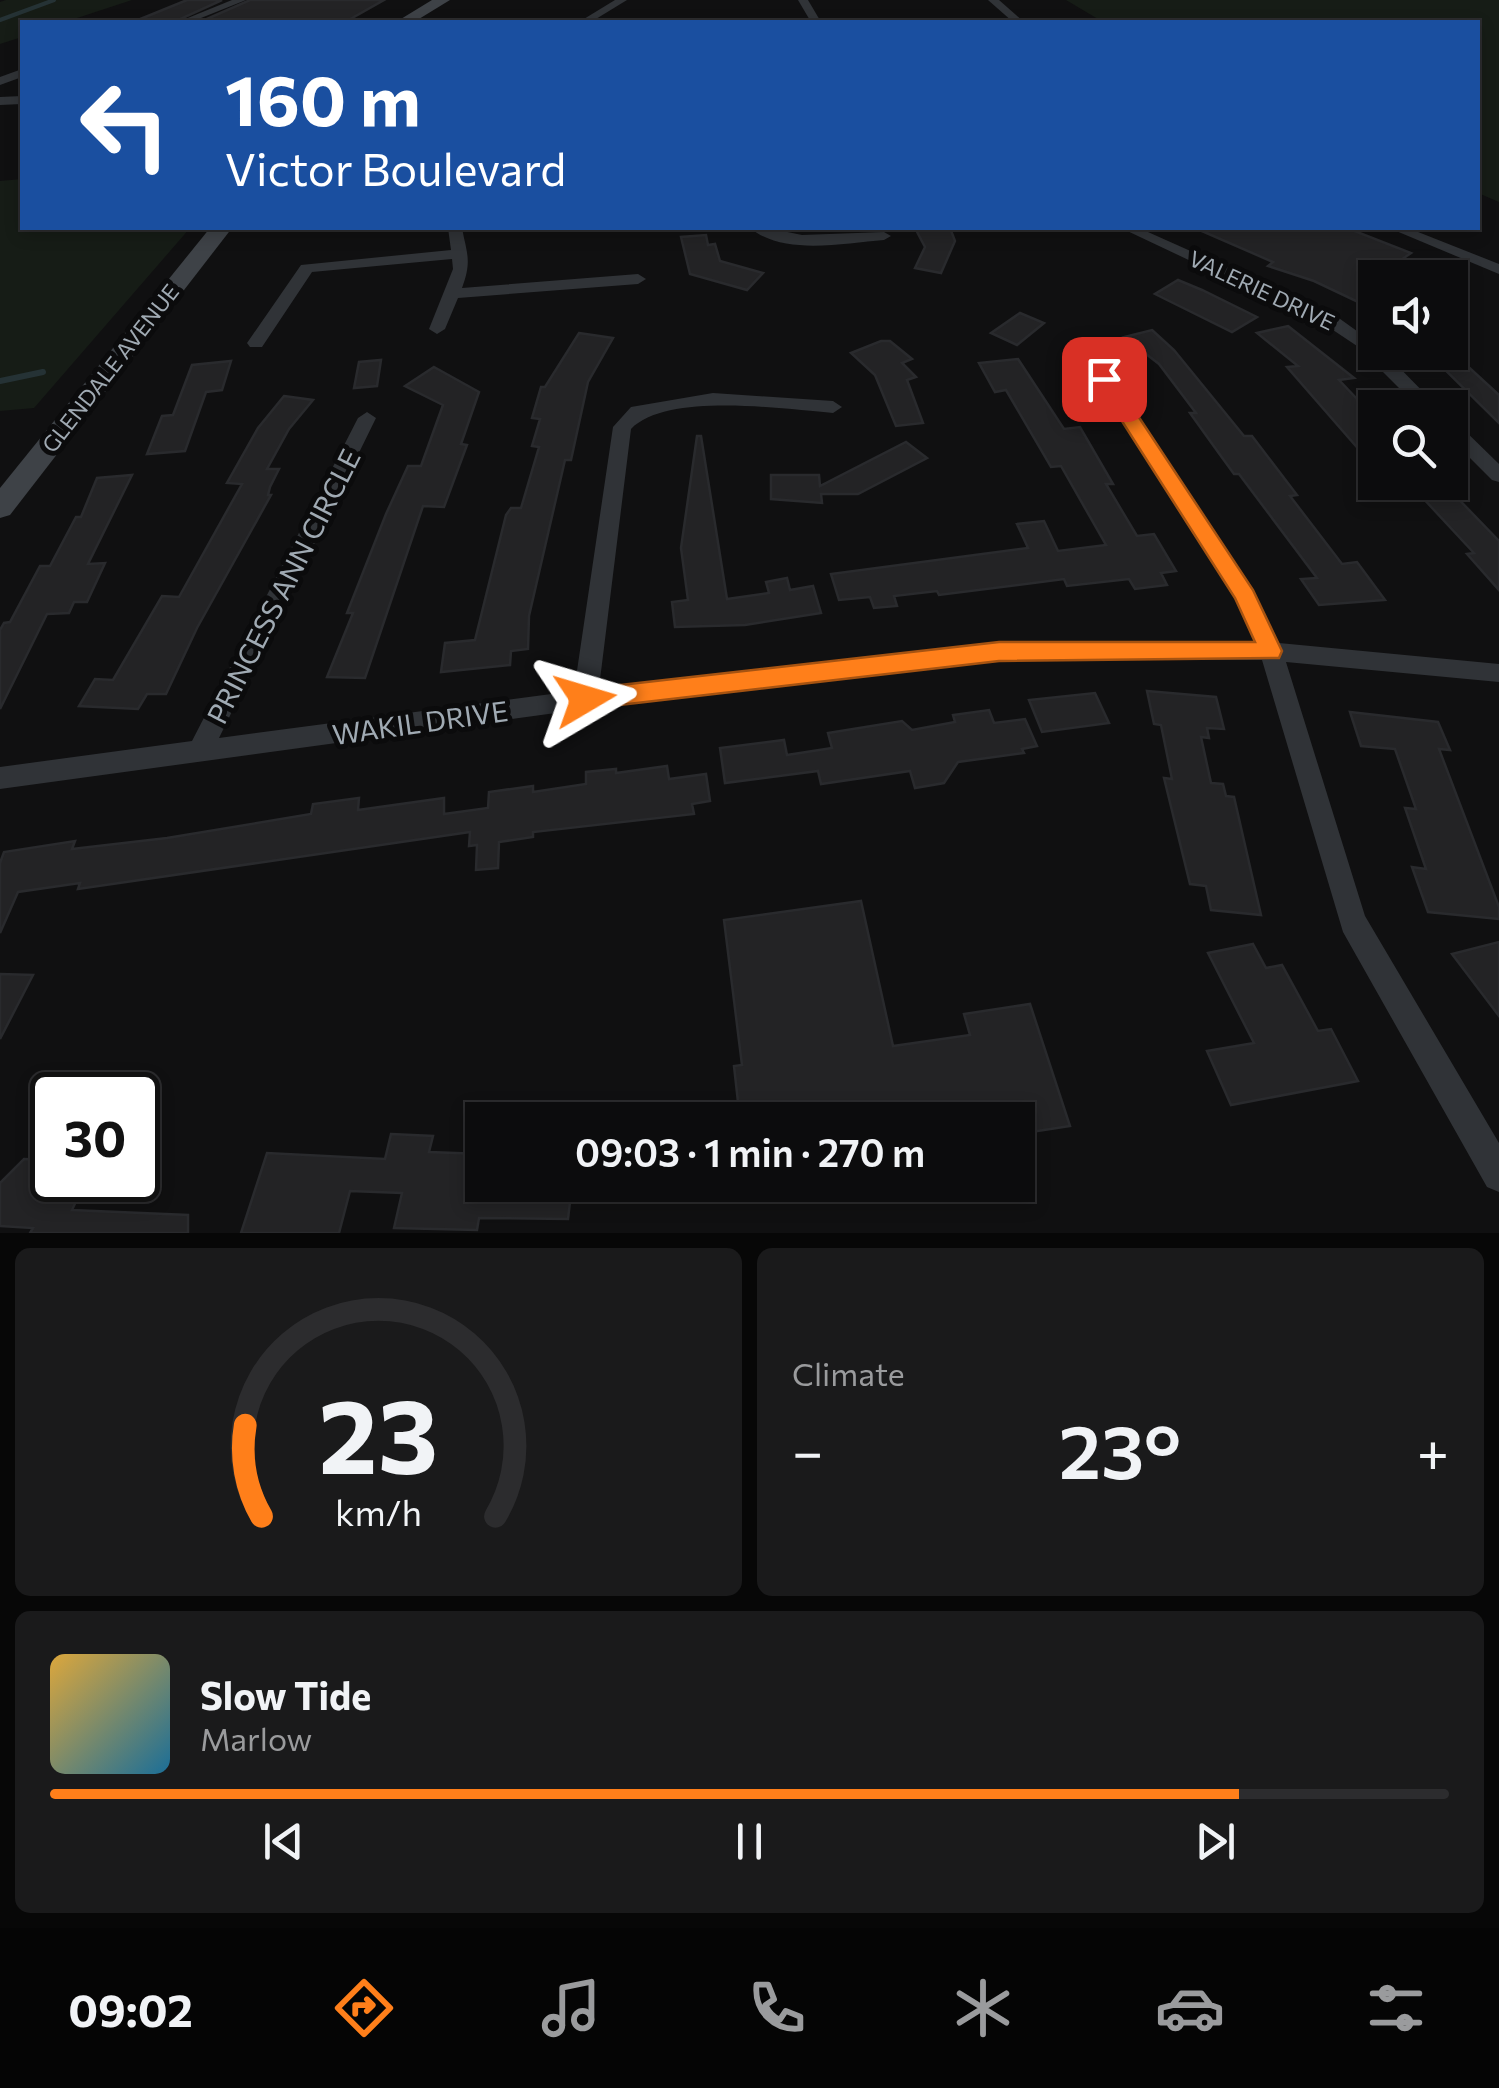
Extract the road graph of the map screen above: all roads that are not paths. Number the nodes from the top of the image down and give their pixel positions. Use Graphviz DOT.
graph roads {
  1 [pos="240,0"];
  2 [pos="443,0"];
  3 [pos="622,0"];
  4 [pos="992,0"];
  5 [pos="188,20"];
  6 [pos="408,20"];
  7 [pos="587,20"];
  8 [pos="1017,20"];
  9 [pos="219,230"];
  10 [pos="456,230"];
  11 [pos="761,230"];
  12 [pos="1132,230"];
  13 [pos="1401,230"];
  14 [pos="884,236"];
  15 [pos="462,253"];
  16 [pos="1499,269"];
  17 [pos="638,278"];
  18 [pos="454,293"];
  19 [pos="437,329"];
  20 [pos="256,344"];
  21 [pos="1084,348"];
  22 [pos="1412,390"];
  23 [pos="833,407"];
  24 [pos="368,418"];
  25 [pos="1468,443"];
  26 [pos="1494,465"];
  27 [pos="0,508"];
  28 [pos="1270,651"];
  29 [pos="1499,673"];
  30 [pos="585,699"];
  31 [pos="198,753"];
  32 [pos="0,778"];
  33 [pos="1499,1175"];
  1 -- 5 [label="street"];
  2 -- 6 [label="main road"];
  3 -- 7 [label="street"];
  4 -- 8 [label="street"];
  9 -- 27 [label="main road, GLENDALE AVENUE"];
  10 -- 15 [label="street"];
  11 -- 14 [label="street"];
  12 -- 22 [label="street, VALERIE DRIVE"];
  13 -- 16 [label="street"];
  15 -- 18 [label="street"];
  15 -- 20 [label="street"];
  17 -- 18 [label="street"];
  18 -- 19 [label="street"];
  21 -- 28 [label="street"];
  23 -- 30 [label="street"];
  24 -- 31 [label="street, PRINCESS ANN CIRCLE"];
  25 -- 26 [label="street"];
  28 -- 29 [label="street, WAKIL DRIVE"];
  28 -- 30 [label="street, WAKIL DRIVE"];
  28 -- 33 [label="street"];
  30 -- 31 [label="street, WAKIL DRIVE"];
  31 -- 32 [label="street, WAKIL DRIVE"];
}
